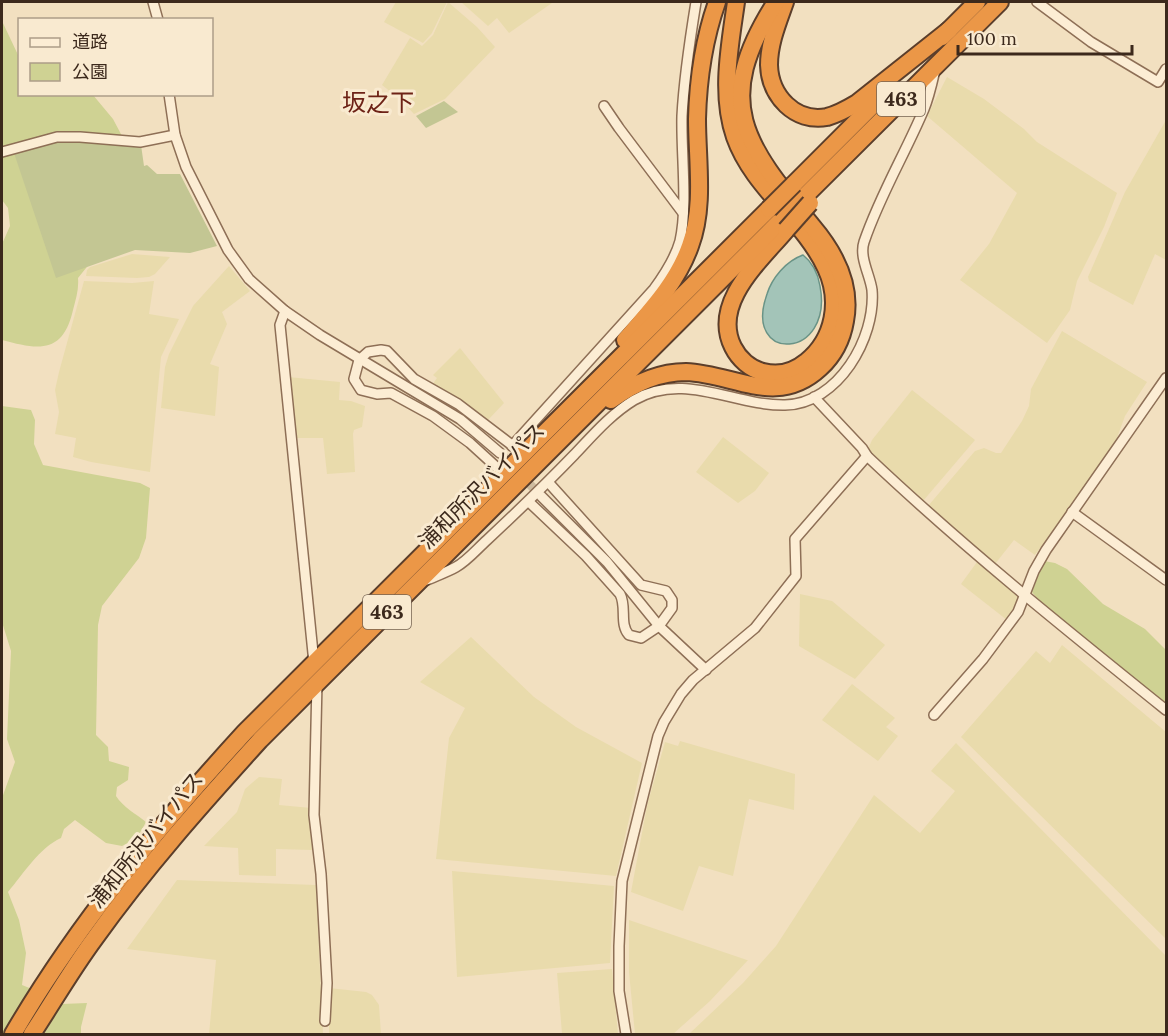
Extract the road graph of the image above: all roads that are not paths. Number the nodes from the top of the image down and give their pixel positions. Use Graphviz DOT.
graph roads {
  1 [pos="153,2"];
  2 [pos="696,2"];
  3 [pos="717,2"];
  4 [pos="736,2"];
  5 [pos="776,2"];
  6 [pos="785,2"];
  7 [pos="977,2"];
  8 [pos="1000,2"];
  9 [pos="1037,2"];
  10 [pos="157,18"];
  11 [pos="949,30"];
  12 [pos="938,62"];
  13 [pos="1167,69"];
  14 [pos="169,96"];
  15 [pos="604,106"];
  16 [pos="175,135"];
  17 [pos="2,152"];
  18 [pos="803,194"];
  19 [pos="683,213"];
  20 [pos="778,220"];
  21 [pos="285,311"];
  22 [pos="359,360"];
  23 [pos="1167,378"];
  24 [pos="814,397"];
  25 [pos="522,449"];
  26 [pos="500,453"];
  27 [pos="867,456"];
  28 [pos="504,474"];
  29 [pos="548,482"];
  30 [pos="541,496"];
  31 [pos="529,502"];
  32 [pos="1072,512"];
  33 [pos="477,522"];
  34 [pos="1167,580"];
  35 [pos="412,586"];
  36 [pos="1025,596"];
  37 [pos="659,626"];
  38 [pos="315,663"];
  39 [pos="706,670"];
  40 [pos="317,682"];
  41 [pos="1167,710"];
  42 [pos="934,715"];
  43 [pos="325,1022"];
  44 [pos="13,1035"];
  45 [pos="32,1035"];
  46 [pos="626,1035"];
  1 -- 10 [label="street"];
  2 -- 19 [label="street"];
  3 -- 25 [label="highway"];
  4 -- 20 [label="highway"];
  5 -- 33 [label="highway"];
  6 -- 11 [label="highway"];
  7 -- 11 [label="highway, 浦和所沢バイパス / 463"];
  8 -- 12 [label="highway, 浦和所沢バイパス / 463"];
  9 -- 13 [label="street"];
  11 -- 18 [label="highway, 浦和所沢バイパス / 463"];
  12 -- 18 [label="highway, 浦和所沢バイパス / 463"];
  12 -- 24 [label="street"];
  14 -- 16 [label="street"];
  15 -- 19 [label="street"];
  16 -- 17 [label="street"];
  16 -- 21 [label="street"];
  18 -- 20 [label="highway, 浦和所沢バイパス / 463"];
  19 -- 25 [label="street"];
  20 -- 25 [label="highway, 浦和所沢バイパス / 463"];
  20 -- 33 [label="highway, 浦和所沢バイパス / 463"];
  21 -- 22 [label="street"];
  21 -- 38 [label="street"];
  22 -- 25 [label="street"];
  22 -- 26 [label="street"];
  22 -- 28 [label="street"];
  23 -- 32 [label="street"];
  24 -- 27 [label="street"];
  24 -- 29 [label="street"];
  25 -- 28 [label="highway, 浦和所沢バイパス / 463"];
  27 -- 36 [label="street"];
  27 -- 39 [label="street"];
  28 -- 38 [label="highway, 浦和所沢バイパス / 463"];
  29 -- 31 [label="street"];
  29 -- 37 [label="street"];
  30 -- 37 [label="street"];
  31 -- 35 [label="street"];
  31 -- 37 [label="street"];
  32 -- 34 [label="street"];
  32 -- 36 [label="street"];
  33 -- 35 [label="highway, 浦和所沢バイパス / 463"];
  35 -- 40 [label="highway, 浦和所沢バイパス / 463"];
  36 -- 41 [label="street"];
  36 -- 42 [label="street"];
  37 -- 39 [label="street"];
  38 -- 44 [label="highway, 浦和所沢バイパス / 463"];
  39 -- 46 [label="street"];
  40 -- 43 [label="street"];
  40 -- 45 [label="highway, 浦和所沢バイパス / 463"];
}
